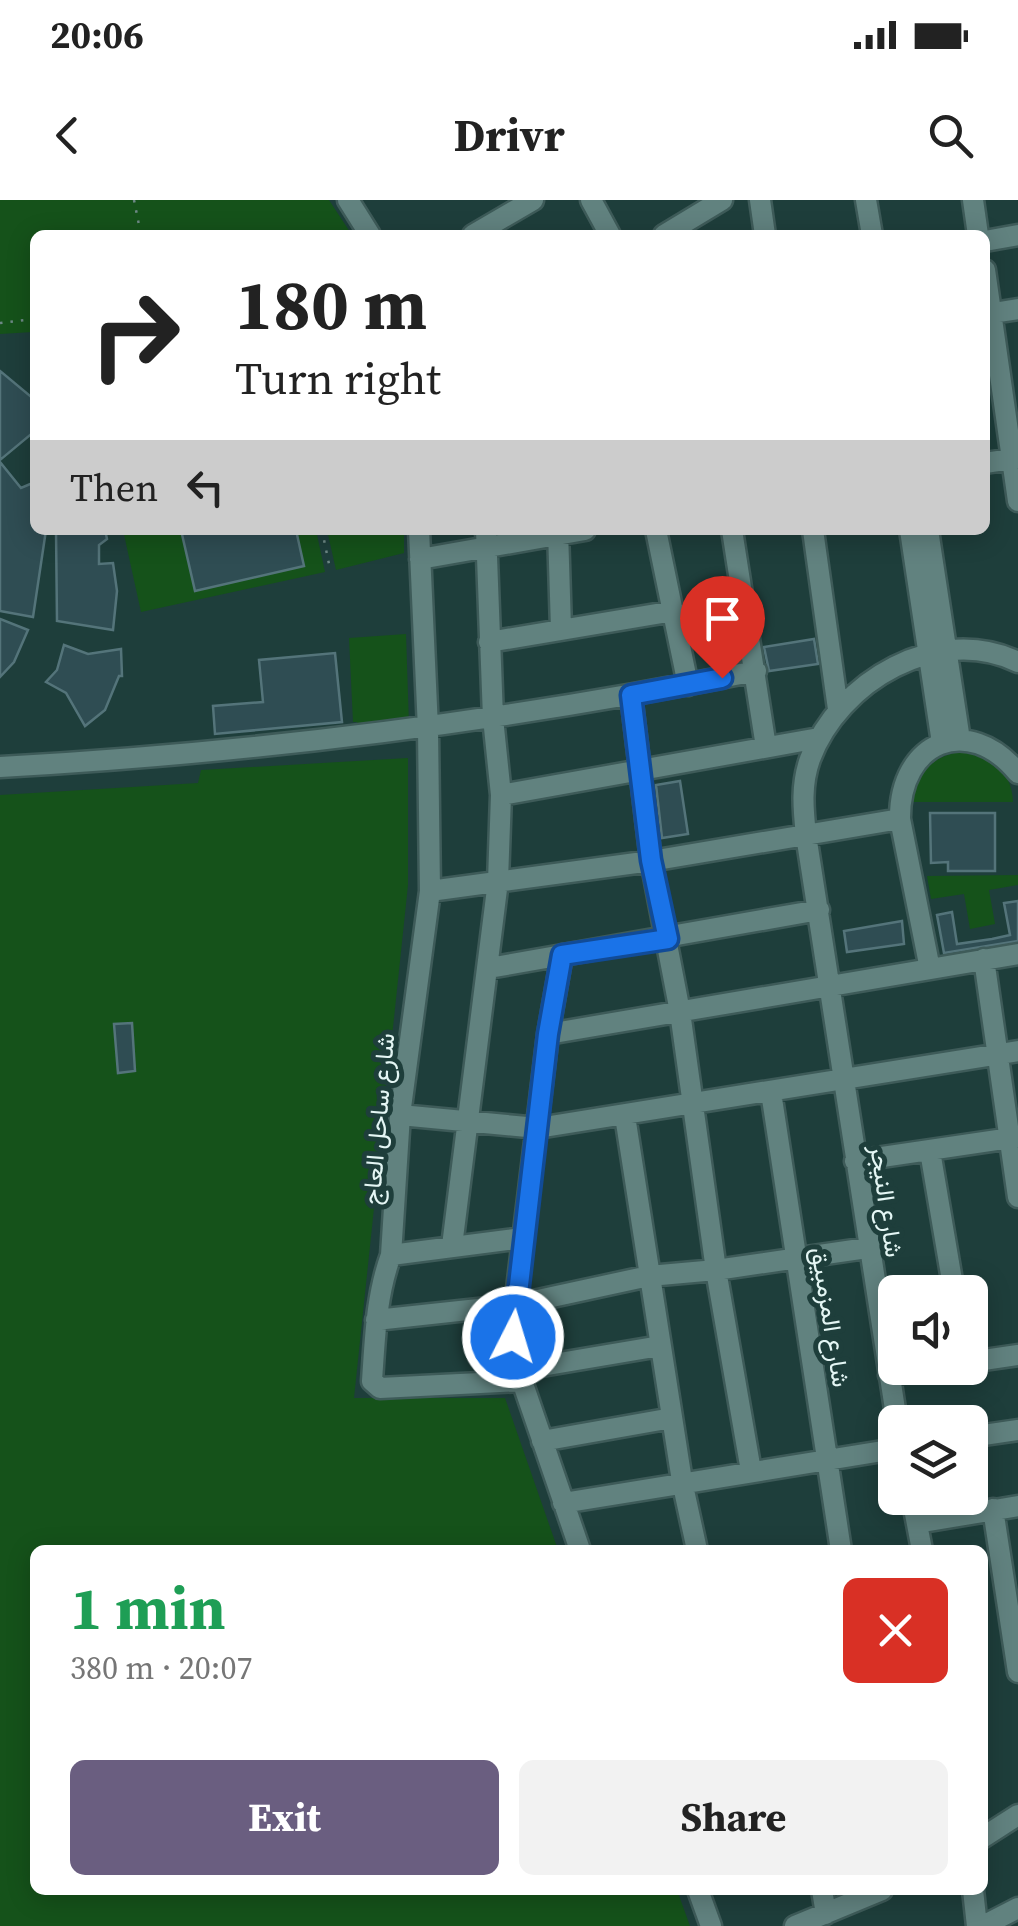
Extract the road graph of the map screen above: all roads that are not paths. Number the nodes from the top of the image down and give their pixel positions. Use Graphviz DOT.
graph roads {
  1 [pos="348,200"];
  2 [pos="533,200"];
  3 [pos="591,200"];
  4 [pos="722,200"];
  5 [pos="760,200"];
  6 [pos="866,200"];
  7 [pos="973,200"];
  8 [pos="367,230"];
  9 [pos="482,230"];
  10 [pos="607,230"];
  11 [pos="679,230"];
  12 [pos="764,230"];
  13 [pos="871,230"];
  14 [pos="977,230"];
  15 [pos="1018,235"];
  16 [pos="990,240"];
  17 [pos="990,297"];
  18 [pos="1018,309"];
  19 [pos="993,313"];
  20 [pos="1009,384"];
  21 [pos="1015,458"];
  22 [pos="990,461"];
  23 [pos="1018,502"];
  24 [pos="419,535"];
  25 [pos="522,535"];
  26 [pos="558,535"];
  27 [pos="657,535"];
  28 [pos="733,535"];
  29 [pos="814,535"];
  30 [pos="911,535"];
  31 [pos="928,535"];
  32 [pos="487,538"];
  33 [pos="420,559"];
  34 [pos="674,612"];
  35 [pos="561,630"];
  36 [pos="490,642"];
  37 [pos="938,653"];
  38 [pos="1018,662"];
  39 [pos="756,672"];
  40 [pos="688,685"];
  41 [pos="631,695"];
  42 [pos="838,710"];
  43 [pos="493,718"];
  44 [pos="428,729"];
  45 [pos="819,738"];
  46 [pos="951,742"];
  47 [pos="766,748"];
  48 [pos="0,767"];
  49 [pos="640,770"];
  50 [pos="1018,773"];
  51 [pos="501,794"];
  52 [pos="900,819"];
  53 [pos="806,835"];
  54 [pos="651,860"];
  55 [pos="498,882"];
  56 [pos="430,891"];
  57 [pos="819,910"];
  58 [pos="668,939"];
  59 [pos="1018,954"];
  60 [pos="562,955"];
  61 [pos="984,959"];
  62 [pos="489,968"];
  63 [pos="930,969"];
  64 [pos="832,986"];
  65 [pos="680,1012"];
  66 [pos="548,1034"];
  67 [pos="1008,1052"];
  68 [pos="845,1080"];
  69 [pos="771,1092"];
  70 [pos="695,1105"];
  71 [pos="400,1115"];
  72 [pos="626,1116"];
  73 [pos="466,1122"];
  74 [pos="538,1128"];
  75 [pos="1014,1138"];
  76 [pos="930,1151"];
  77 [pos="855,1161"];
  78 [pos="1018,1197"];
  79 [pos="523,1238"];
  80 [pos="452,1246"];
  81 [pos="867,1248"];
  82 [pos="392,1255"];
  83 [pos="796,1258"];
  84 [pos="716,1270"];
  85 [pos="951,1275"];
  86 [pos="649,1276"];
  87 [pos="516,1304"];
  88 [pos="878,1309"];
  89 [pos="376,1320"];
  90 [pos="660,1346"];
  91 [pos="1018,1354"];
  92 [pos="988,1359"];
  93 [pos="520,1375"];
  94 [pos="672,1418"];
  95 [pos="1018,1430"];
  96 [pos="988,1434"];
  97 [pos="542,1441"];
  98 [pos="878,1452"];
  99 [pos="827,1459"];
  100 [pos="750,1471"];
  101 [pos="682,1481"];
  102 [pos="563,1503"];
  103 [pos="1018,1506"];
  104 [pos="993,1509"];
  105 [pos="915,1515"];
  106 [pos="917,1524"];
  107 [pos="578,1545"];
  108 [pos="696,1545"];
  109 [pos="840,1545"];
  110 [pos="921,1545"];
  111 [pos="1005,1598"];
  112 [pos="988,1600"];
  113 [pos="1018,1672"];
  114 [pos="1018,1815"];
  115 [pos="988,1834"];
  116 [pos="700,1895"];
  117 [pos="823,1895"];
  118 [pos="870,1895"];
  119 [pos="974,1895"];
  120 [pos="1018,1908"];
  121 [pos="826,1914"];
  122 [pos="710,1926"];
  123 [pos="795,1926"];
  124 [pos="980,1926"];
  1 -- 8 [label="street"];
  2 -- 9 [label="street"];
  3 -- 10 [label="street"];
  4 -- 11 [label="street"];
  5 -- 12 [label="street"];
  6 -- 13 [label="street"];
  7 -- 14 [label="street"];
  15 -- 16 [label="street"];
  17 -- 19 [label="street"];
  18 -- 19 [label="street"];
  19 -- 20 [label="street"];
  20 -- 21 [label="street"];
  21 -- 22 [label="street"];
  21 -- 23 [label="street"];
  24 -- 33 [label="street, شارع ساحل العاج"];
  25 -- 32 [label="street"];
  26 -- 35 [label="street"];
  27 -- 34 [label="street"];
  28 -- 39 [label="street"];
  29 -- 42 [label="street"];
  30 -- 37 [label="street"];
  31 -- 37 [label="street"];
  32 -- 33 [label="street"];
  32 -- 36 [label="street"];
  33 -- 44 [label="street, شارع ساحل العاج"];
  34 -- 35 [label="street"];
  34 -- 40 [label="street"];
  35 -- 36 [label="street"];
  36 -- 43 [label="street"];
  37 -- 38 [label="street"];
  37 -- 42 [label="street, شارع النيجر"];
  37 -- 46 [label="street"];
  39 -- 40 [label="street"];
  39 -- 47 [label="street"];
  40 -- 41 [label="street"];
  41 -- 43 [label="street"];
  41 -- 49 [label="street"];
  42 -- 45 [label="street, شارع النيجر"];
  43 -- 44 [label="street"];
  43 -- 51 [label="street"];
  44 -- 48 [label="street"];
  44 -- 56 [label="street, شارع ساحل العاج"];
  45 -- 47 [label="street"];
  45 -- 53 [label="street, شارع النيجر"];
  46 -- 50 [label="street"];
  46 -- 52 [label="street"];
  47 -- 49 [label="street"];
  49 -- 51 [label="street"];
  49 -- 54 [label="street"];
  51 -- 55 [label="street"];
  52 -- 53 [label="street"];
  52 -- 63 [label="street"];
  53 -- 54 [label="street"];
  53 -- 57 [label="street, شارع النيجر"];
  54 -- 55 [label="street"];
  54 -- 58 [label="street"];
  55 -- 56 [label="street"];
  55 -- 62 [label="street"];
  56 -- 71 [label="street, شارع ساحل العاج"];
  57 -- 58 [label="street"];
  57 -- 64 [label="street, شارع النيجر"];
  58 -- 60 [label="street"];
  58 -- 65 [label="street"];
  59 -- 61 [label="street"];
  60 -- 62 [label="street"];
  60 -- 66 [label="street"];
  61 -- 63 [label="street"];
  61 -- 67 [label="street"];
  62 -- 73 [label="street"];
  63 -- 64 [label="street"];
  64 -- 65 [label="street"];
  64 -- 68 [label="street, شارع النيجر"];
  65 -- 66 [label="street"];
  65 -- 70 [label="street"];
  66 -- 74 [label="street"];
  67 -- 68 [label="street"];
  67 -- 75 [label="street"];
  68 -- 69 [label="street"];
  68 -- 77 [label="street, شارع النيجر"];
  69 -- 70 [label="street"];
  69 -- 83 [label="street, شارع المزمبيق"];
  70 -- 72 [label="street"];
  70 -- 84 [label="street"];
  71 -- 73 [label="street"];
  71 -- 82 [label="street, شارع ساحل العاج"];
  72 -- 74 [label="street"];
  72 -- 86 [label="street"];
  73 -- 74 [label="street"];
  73 -- 80 [label="street"];
  74 -- 79 [label="street"];
  75 -- 76 [label="street"];
  75 -- 78 [label="street"];
  76 -- 77 [label="street"];
  76 -- 85 [label="street"];
  77 -- 81 [label="street, شارع النيجر"];
  79 -- 80 [label="street"];
  79 -- 87 [label="street"];
  80 -- 82 [label="street"];
  81 -- 83 [label="street"];
  81 -- 88 [label="street, شارع النيجر"];
  82 -- 89 [label="street, شارع ساحل العاج"];
  83 -- 84 [label="street"];
  83 -- 99 [label="street, شارع المزمبيق"];
  84 -- 86 [label="street"];
  84 -- 100 [label="street"];
  86 -- 87 [label="street"];
  86 -- 90 [label="street"];
  87 -- 89 [label="street"];
  87 -- 93 [label="street"];
  89 -- 93 [label="street, شارع ساحل العاج"];
  90 -- 93 [label="street"];
  90 -- 94 [label="street"];
  91 -- 92 [label="street"];
  93 -- 97 [label="street"];
  94 -- 97 [label="street"];
  94 -- 101 [label="street"];
  95 -- 96 [label="street"];
  97 -- 102 [label="street"];
  98 -- 99 [label="street"];
  99 -- 100 [label="street"];
  99 -- 109 [label="street, شارع المزمبيق"];
  100 -- 101 [label="street"];
  101 -- 102 [label="street"];
  101 -- 108 [label="street"];
  102 -- 107 [label="street"];
  103 -- 104 [label="street"];
  104 -- 106 [label="street"];
  104 -- 111 [label="street"];
  105 -- 106 [label="street"];
  106 -- 110 [label="street"];
  111 -- 112 [label="street"];
  111 -- 113 [label="street"];
  114 -- 115 [label="street"];
  116 -- 122 [label="street"];
  117 -- 121 [label="street"];
  118 -- 121 [label="street"];
  119 -- 124 [label="street"];
  120 -- 124 [label="street"];
  121 -- 123 [label="street"];
}
